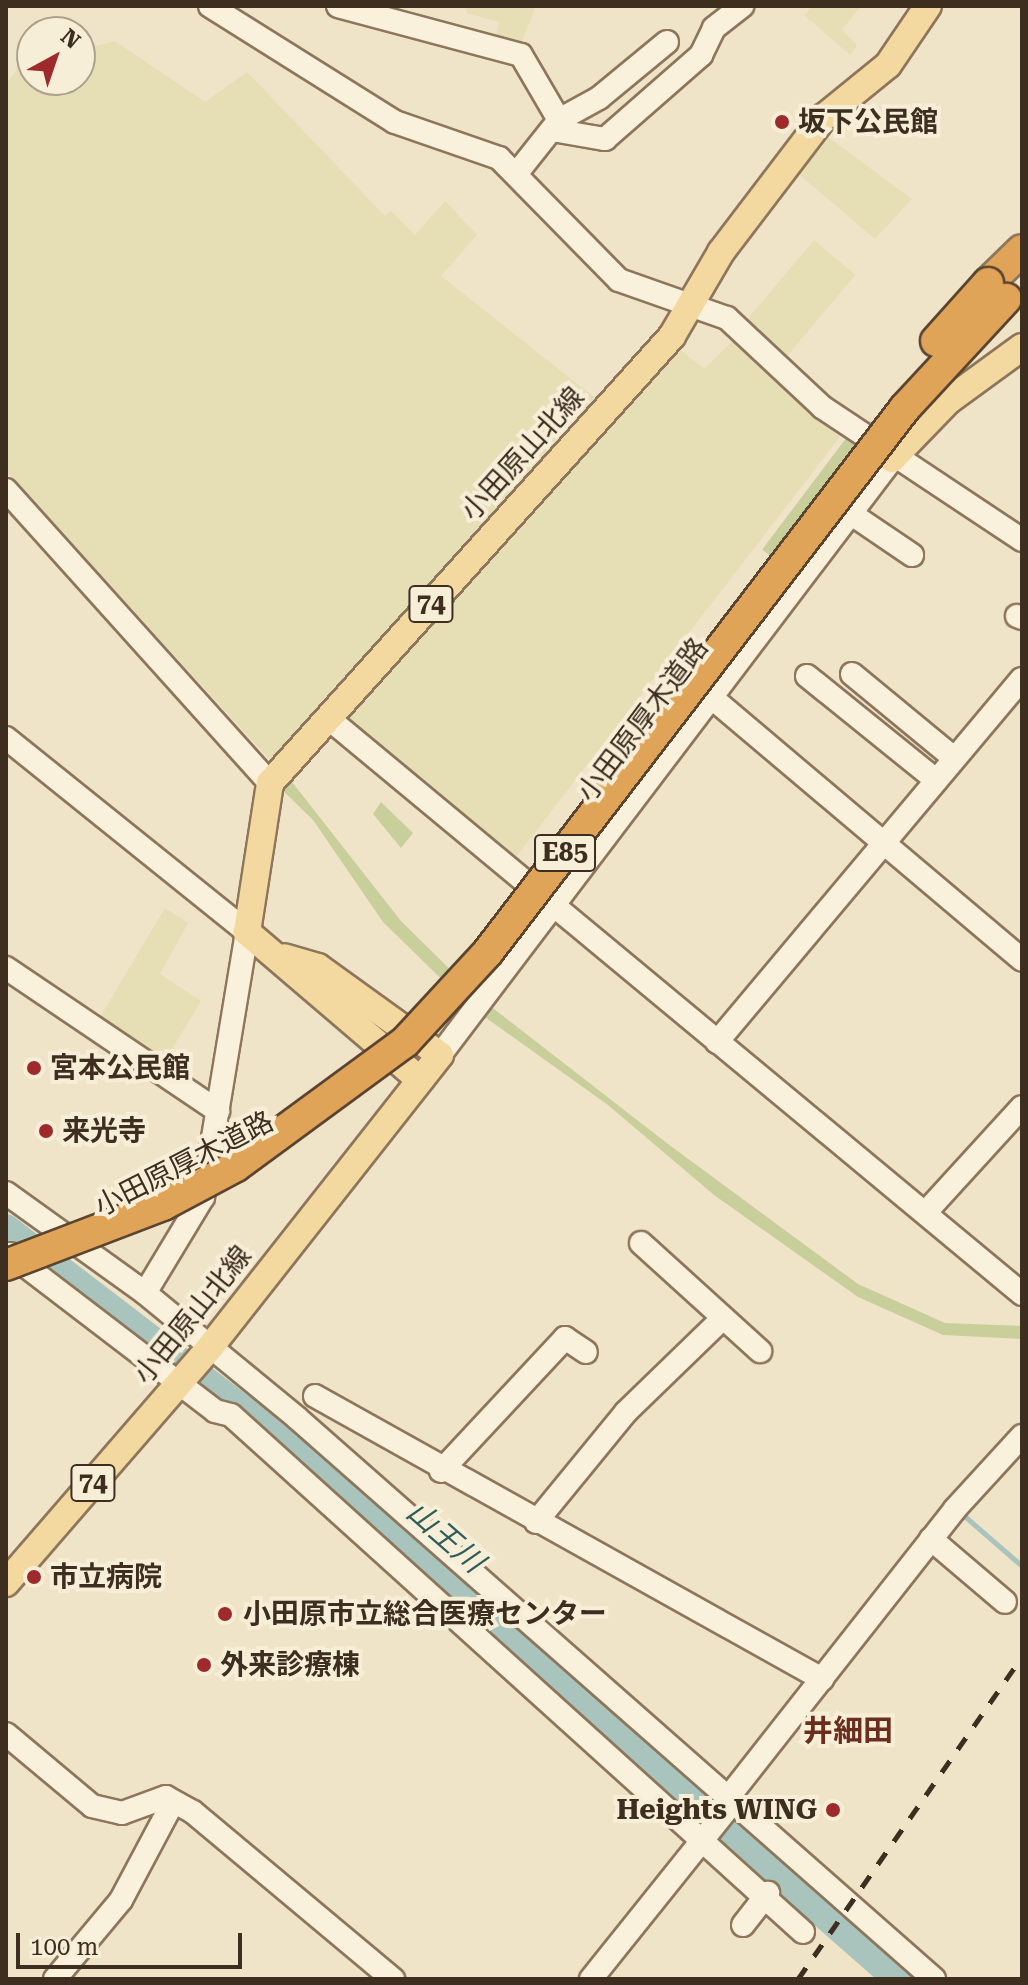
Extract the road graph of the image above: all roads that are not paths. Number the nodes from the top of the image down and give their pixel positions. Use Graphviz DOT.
graph roads {
  1 [pos="210,6"];
  2 [pos="338,6"];
  3 [pos="705,6"];
  4 [pos="742,6"];
  5 [pos="928,6"];
  6 [pos="714,28"];
  7 [pos="661,54"];
  8 [pos="558,126"];
  9 [pos="517,173"];
  10 [pos="1022,250"];
  11 [pos="1005,288"];
  12 [pos="690,311"];
  13 [pos="1022,347"];
  14 [pos="892,459"];
  15 [pos="6,490"];
  16 [pos="850,513"];
  17 [pos="1022,540"];
  18 [pos="912,555"];
  19 [pos="852,674"];
  20 [pos="807,676"];
  21 [pos="1022,679"];
  22 [pos="711,697"];
  23 [pos="328,718"];
  24 [pos="6,738"];
  25 [pos="954,758"];
  26 [pos="936,780"];
  27 [pos="270,783"];
  28 [pos="886,842"];
  29 [pos="552,906"];
  30 [pos="247,932"];
  31 [pos="284,957"];
  32 [pos="1022,960"];
  33 [pos="6,968"];
  34 [pos="717,1042"];
  35 [pos="440,1055"];
  36 [pos="420,1080"];
  37 [pos="1022,1107"];
  38 [pos="218,1111"];
  39 [pos="6,1193"];
  40 [pos="926,1212"];
  41 [pos="6,1243"];
  42 [pos="641,1243"];
  43 [pos="6,1251"];
  44 [pos="6,1265"];
  45 [pos="145,1293"];
  46 [pos="1022,1294"];
  47 [pos="723,1318"];
  48 [pos="760,1351"];
  49 [pos="206,1352"];
  50 [pos="586,1352"];
  51 [pos="180,1383"];
  52 [pos="315,1396"];
  53 [pos="1022,1436"];
  54 [pos="441,1471"];
  55 [pos="536,1522"];
  56 [pos="931,1539"];
  57 [pos="6,1583"];
  58 [pos="1005,1602"];
  59 [pos="822,1679"];
  60 [pos="6,1734"];
  61 [pos="173,1802"];
  62 [pos="729,1804"];
  63 [pos="703,1836"];
  64 [pos="768,1893"];
  65 [pos="743,1925"];
  66 [pos="803,1932"];
  67 [pos="55,1979"];
  68 [pos="393,1979"];
  69 [pos="591,1979"];
  70 [pos="934,1979"];
  1 -- 9 [label="street"];
  2 -- 8 [label="street"];
  3 -- 6 [label="street"];
  4 -- 6 [label="street"];
  5 -- 12 [label="main road, 小田原山北線 / 74"];
  6 -- 8 [label="street"];
  7 -- 8 [label="street"];
  8 -- 9 [label="street"];
  9 -- 12 [label="street"];
  10 -- 11 [label="highway, 小田原厚木道路 / E85"];
  11 -- 41 [label="highway, 小田原厚木道路 / E85, bridge"];
  11 -- 44 [label="highway, 小田原厚木道路 / E85, bridge"];
  12 -- 14 [label="street"];
  12 -- 23 [label="main road, 小田原山北線 / 74"];
  13 -- 14 [label="main road"];
  14 -- 16 [label="street"];
  14 -- 17 [label="street"];
  15 -- 27 [label="street"];
  16 -- 18 [label="street"];
  16 -- 22 [label="street"];
  19 -- 25 [label="street"];
  20 -- 26 [label="street"];
  21 -- 25 [label="street"];
  22 -- 28 [label="street"];
  22 -- 29 [label="street"];
  23 -- 27 [label="main road, 小田原山北線 / 74"];
  23 -- 29 [label="street"];
  24 -- 30 [label="street"];
  25 -- 26 [label="street"];
  26 -- 28 [label="street"];
  27 -- 30 [label="main road"];
  28 -- 32 [label="street"];
  28 -- 34 [label="street"];
  29 -- 34 [label="street"];
  29 -- 35 [label="street"];
  30 -- 31 [label="main road"];
  30 -- 38 [label="street"];
  31 -- 35 [label="main road"];
  31 -- 36 [label="main road"];
  33 -- 38 [label="street"];
  34 -- 40 [label="street"];
  35 -- 36 [label="main road, 小田原山北線 / 74"];
  36 -- 49 [label="main road, 小田原山北線 / 74"];
  37 -- 40 [label="street"];
  38 -- 45 [label="street"];
  39 -- 45 [label="street"];
  40 -- 46 [label="street"];
  42 -- 47 [label="street"];
  43 -- 51 [label="street"];
  45 -- 49 [label="street"];
  47 -- 48 [label="street"];
  47 -- 55 [label="street"];
  49 -- 51 [label="main road, 小田原山北線 / 74"];
  49 -- 62 [label="street"];
  50 -- 54 [label="street"];
  51 -- 57 [label="main road, 小田原山北線 / 74"];
  51 -- 63 [label="street"];
  52 -- 54 [label="street"];
  53 -- 56 [label="street"];
  54 -- 55 [label="street"];
  55 -- 59 [label="street"];
  56 -- 58 [label="street"];
  56 -- 59 [label="street"];
  59 -- 62 [label="street"];
  60 -- 61 [label="street"];
  61 -- 67 [label="street"];
  61 -- 68 [label="street"];
  62 -- 63 [label="street"];
  62 -- 70 [label="street"];
  63 -- 64 [label="street"];
  63 -- 69 [label="street"];
  64 -- 65 [label="street"];
  64 -- 66 [label="street"];
}
